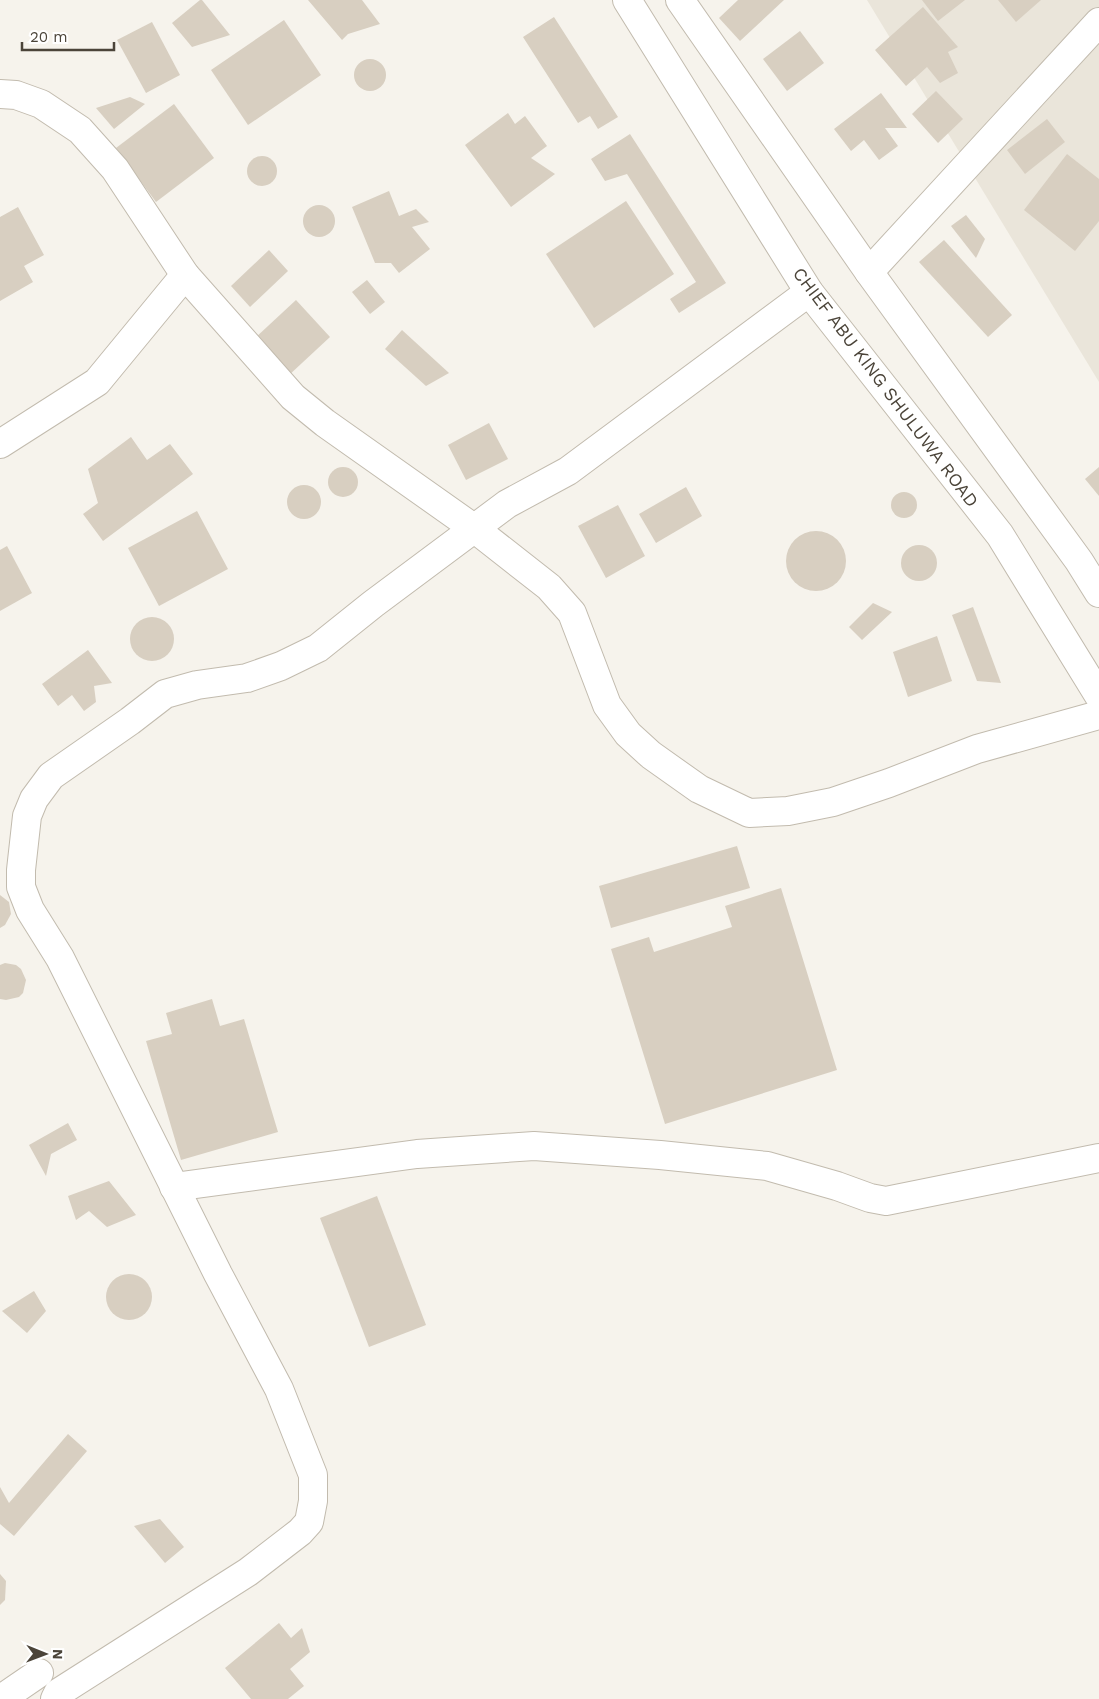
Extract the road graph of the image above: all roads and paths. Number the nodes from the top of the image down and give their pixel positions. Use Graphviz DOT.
graph roads {
  1 [pos="626,0"];
  2 [pos="680,0"];
  3 [pos="1099,22"];
  4 [pos="0,94"];
  5 [pos="869,272"];
  6 [pos="185,275"];
  7 [pos="809,292"];
  8 [pos="0,444"];
  9 [pos="475,529"];
  10 [pos="1099,593"];
  11 [pos="1099,696"];
  12 [pos="1099,715"];
  13 [pos="1099,1158"];
  14 [pos="174,1187"];
  15 [pos="40,1673"];
  16 [pos="1,1699"];
  17 [pos="55,1699"];
  1 -- 7 [label="street, CHIEF ABU KING SHULUWA ROAD"];
  2 -- 5 [label="street"];
  3 -- 5 [label="street"];
  4 -- 6 [label="street"];
  5 -- 10 [label="street"];
  6 -- 8 [label="street"];
  6 -- 9 [label="street"];
  7 -- 9 [label="street"];
  7 -- 11 [label="street, CHIEF ABU KING SHULUWA ROAD"];
  9 -- 12 [label="street"];
  9 -- 14 [label="street"];
  13 -- 14 [label="street"];
  14 -- 17 [label="street"];
  15 -- 16 [label="street"];
}
